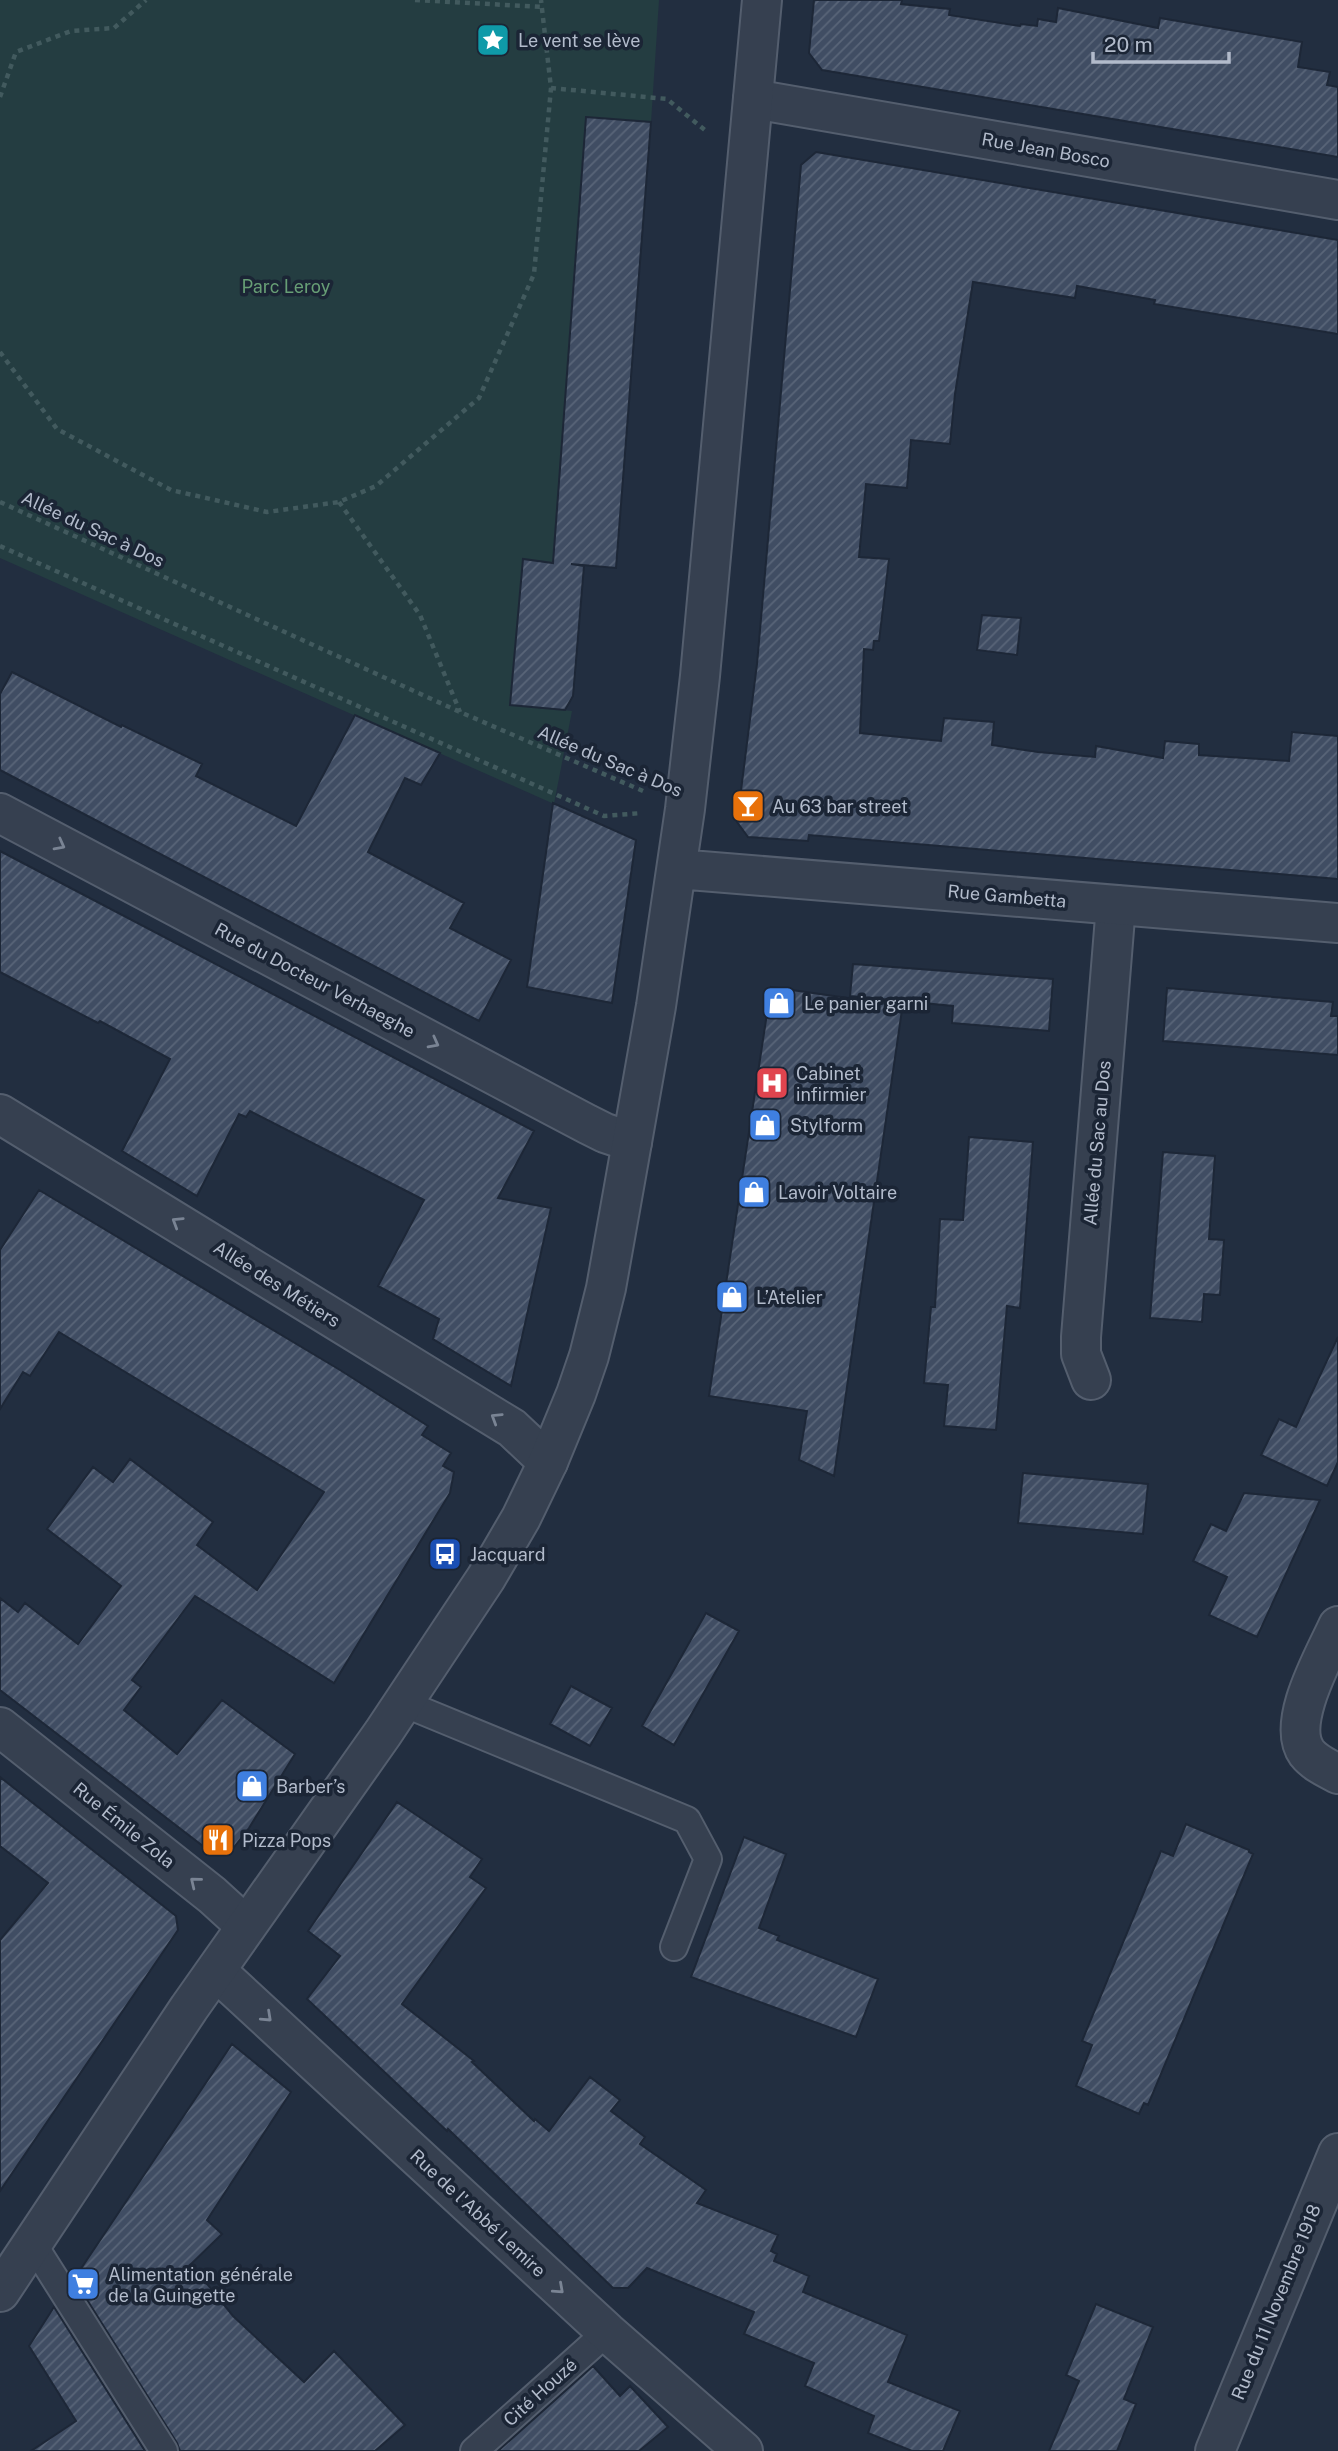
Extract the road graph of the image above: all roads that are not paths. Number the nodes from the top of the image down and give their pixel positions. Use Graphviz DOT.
graph roads {
  1 [pos="762,0"];
  2 [pos="753,99"];
  3 [pos="1338,200"];
  4 [pos="0,813"];
  5 [pos="677,869"];
  6 [pos="1116,905"];
  7 [pos="1338,923"];
  8 [pos="0,1114"];
  9 [pos="632,1142"];
  10 [pos="1091,1380"];
  11 [pos="548,1462"];
  12 [pos="1338,1626"];
  13 [pos="403,1703"];
  14 [pos="0,1727"];
  15 [pos="1338,1774"];
  16 [pos="246,1926"];
  17 [pos="674,1947"];
  18 [pos="216,1971"];
  19 [pos="1338,2153"];
  20 [pos="33,2244"];
  21 [pos="0,2292"];
  22 [pos="607,2332"];
  23 [pos="164,2451"];
  24 [pos="474,2451"];
  25 [pos="743,2451"];
  26 [pos="1214,2451"];
  1 -- 2 [label="street"];
  2 -- 3 [label="street, Rue Jean Bosco"];
  2 -- 5 [label="street"];
  4 -- 9 [label="street, Rue du Docteur Verhaeghe, one-way"];
  5 -- 6 [label="street, Rue Gambetta"];
  5 -- 9 [label="street"];
  6 -- 7 [label="street, Rue Gambetta"];
  6 -- 10 [label="street, Allée du Sac au Dos"];
  11 -- 8 [label="street, Allée des Métiers, one-way"];
  9 -- 11 [label="street"];
  11 -- 13 [label="street"];
  12 -- 15 [label="street"];
  13 -- 16 [label="street"];
  13 -- 17 [label="lane"];
  16 -- 14 [label="street, Rue Émile Zola, one-way"];
  16 -- 18 [label="street"];
  18 -- 20 [label="street"];
  18 -- 22 [label="street, Rue de l'Abbé Lemire, one-way"];
  19 -- 26 [label="street, Rue du 11 Novembre 1918"];
  20 -- 21 [label="street"];
  20 -- 23 [label="lane"];
  22 -- 24 [label="lane, Cité Houzé"];
  22 -- 25 [label="street, Rue de l'Abbé Lemire"];
}
